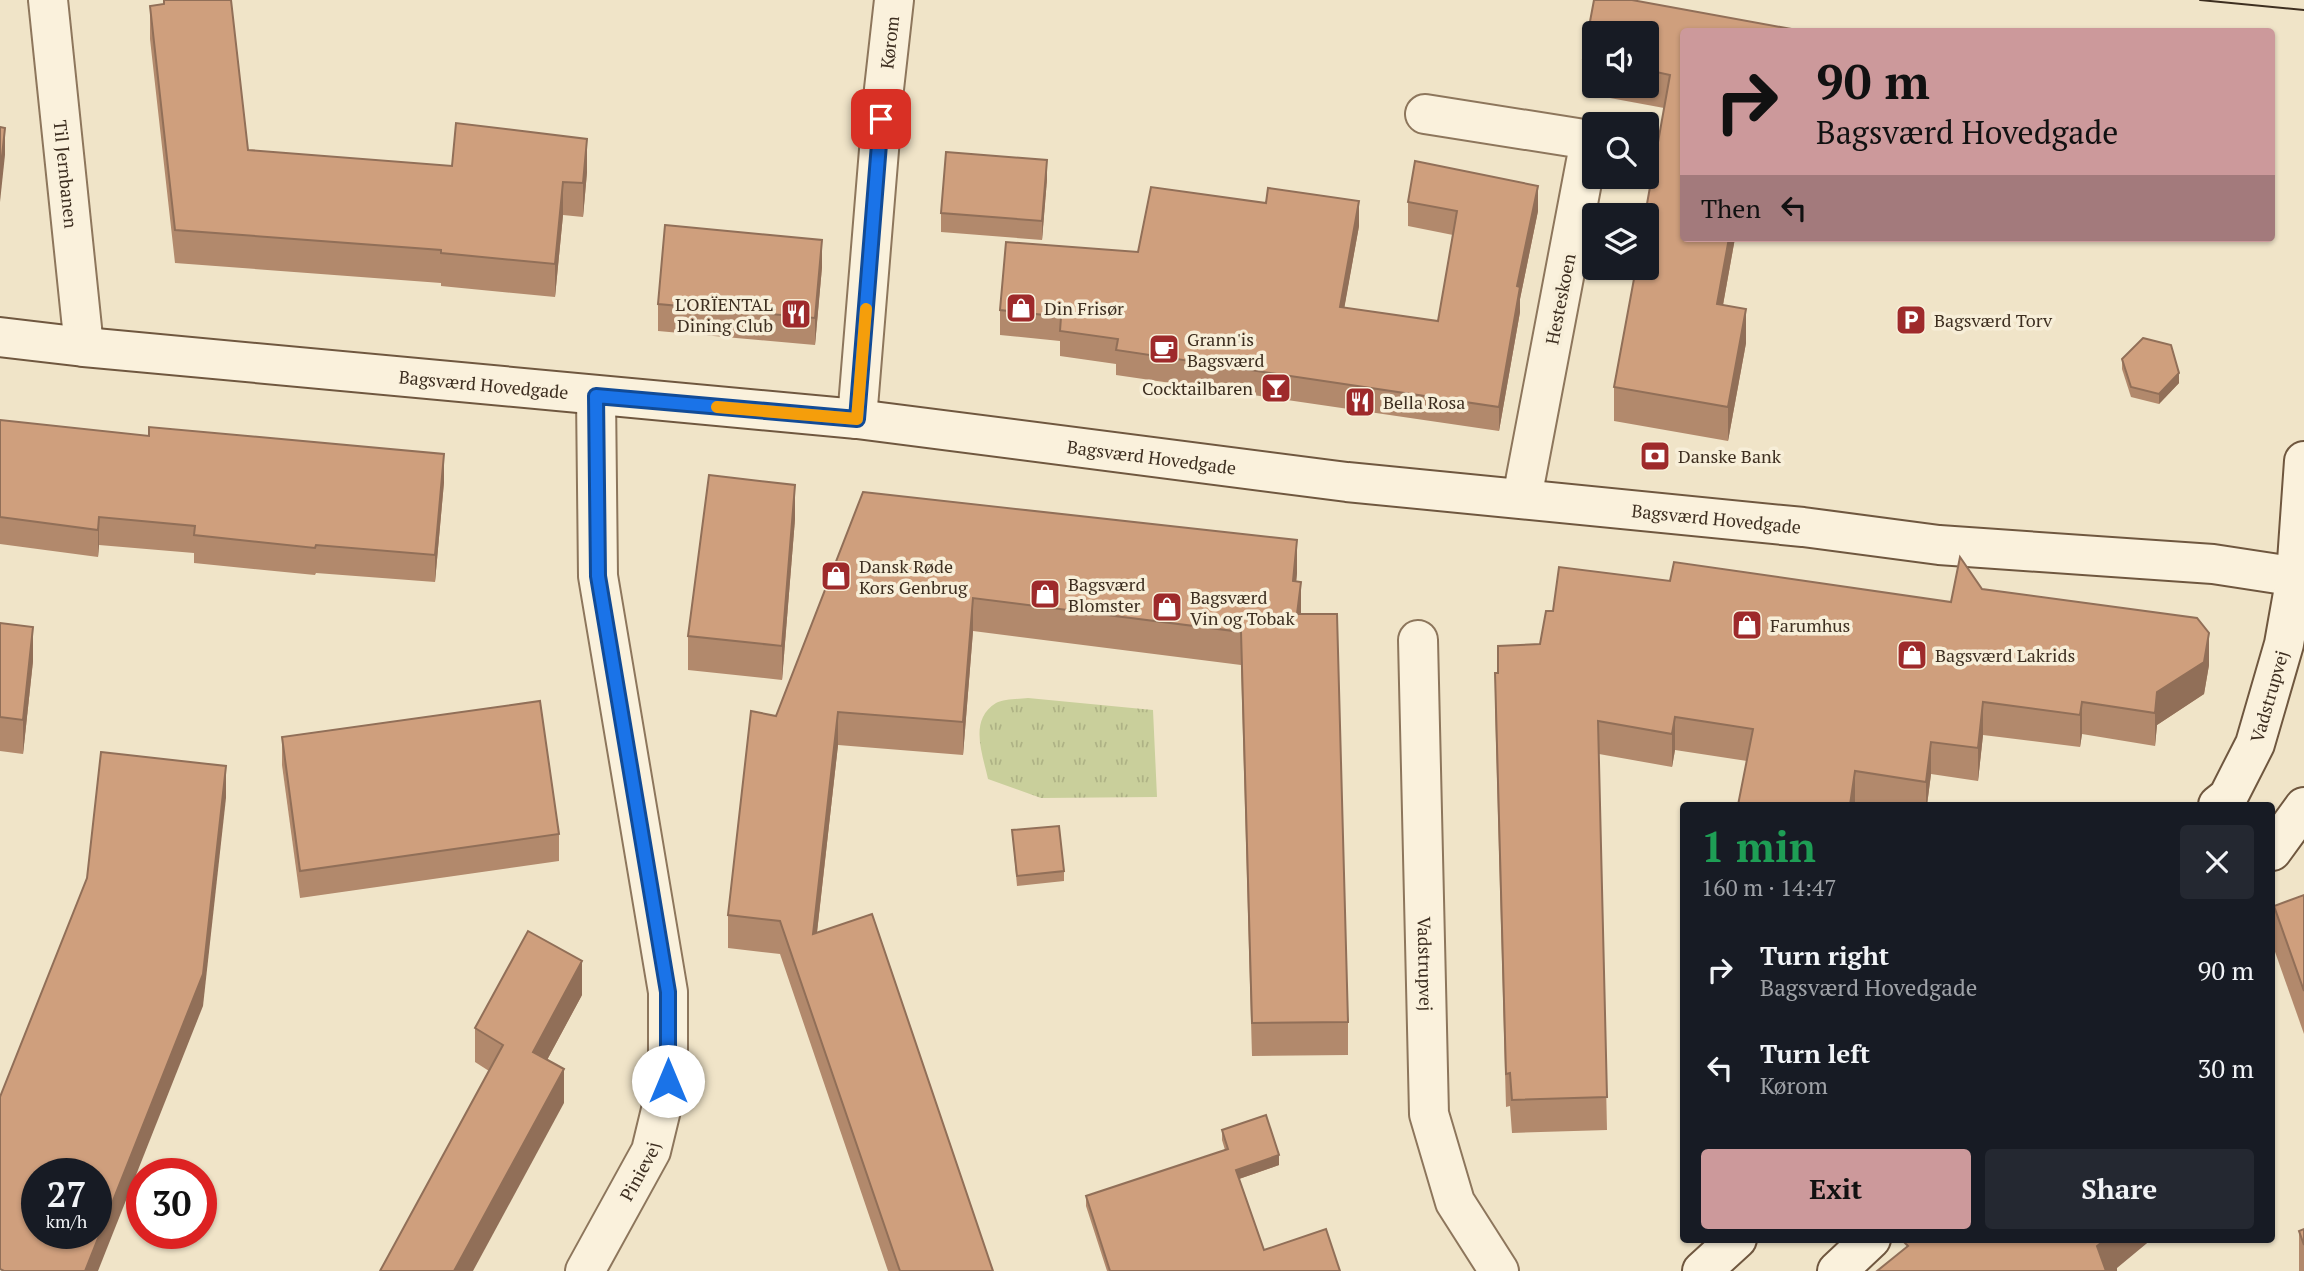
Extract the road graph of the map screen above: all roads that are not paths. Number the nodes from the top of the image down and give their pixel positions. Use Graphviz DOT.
graph roads {
  1 [pos="48,0"];
  2 [pos="894,0"];
  3 [pos="1425,114"];
  4 [pos="0,337"];
  5 [pos="84,347"];
  6 [pos="596,396"];
  7 [pos="857,419"];
  8 [pos="2304,461"];
  9 [pos="1522,498"];
  10 [pos="2300,577"];
  11 [pos="1418,640"];
  12 [pos="2222,802"];
  13 [pos="2304,807"];
  14 [pos="2275,847"];
  15 [pos="1733,1243"];
  16 [pos="1867,1243"];
  17 [pos="585,1271"];
  18 [pos="1499,1271"];
  19 [pos="1702,1271"];
  20 [pos="1837,1271"];
  1 -- 5 [label="street, Til Jernbanen"];
  2 -- 7 [label="street, Kørom"];
  3 -- 9 [label="street, Hesteskoen"];
  4 -- 5 [label="street, Bagsværd Hovedgade"];
  5 -- 6 [label="street, Bagsværd Hovedgade"];
  6 -- 7 [label="street, Bagsværd Hovedgade"];
  6 -- 17 [label="street, Pinievej"];
  7 -- 9 [label="street, Bagsværd Hovedgade"];
  8 -- 10 [label="street, Vadstrupvej"];
  9 -- 10 [label="street, Bagsværd Hovedgade"];
  10 -- 12 [label="street, Vadstrupvej"];
  11 -- 18 [label="street, Vadstrupvej"];
  13 -- 14 [label="street"];
  15 -- 19 [label="street"];
  16 -- 20 [label="street"];
}
